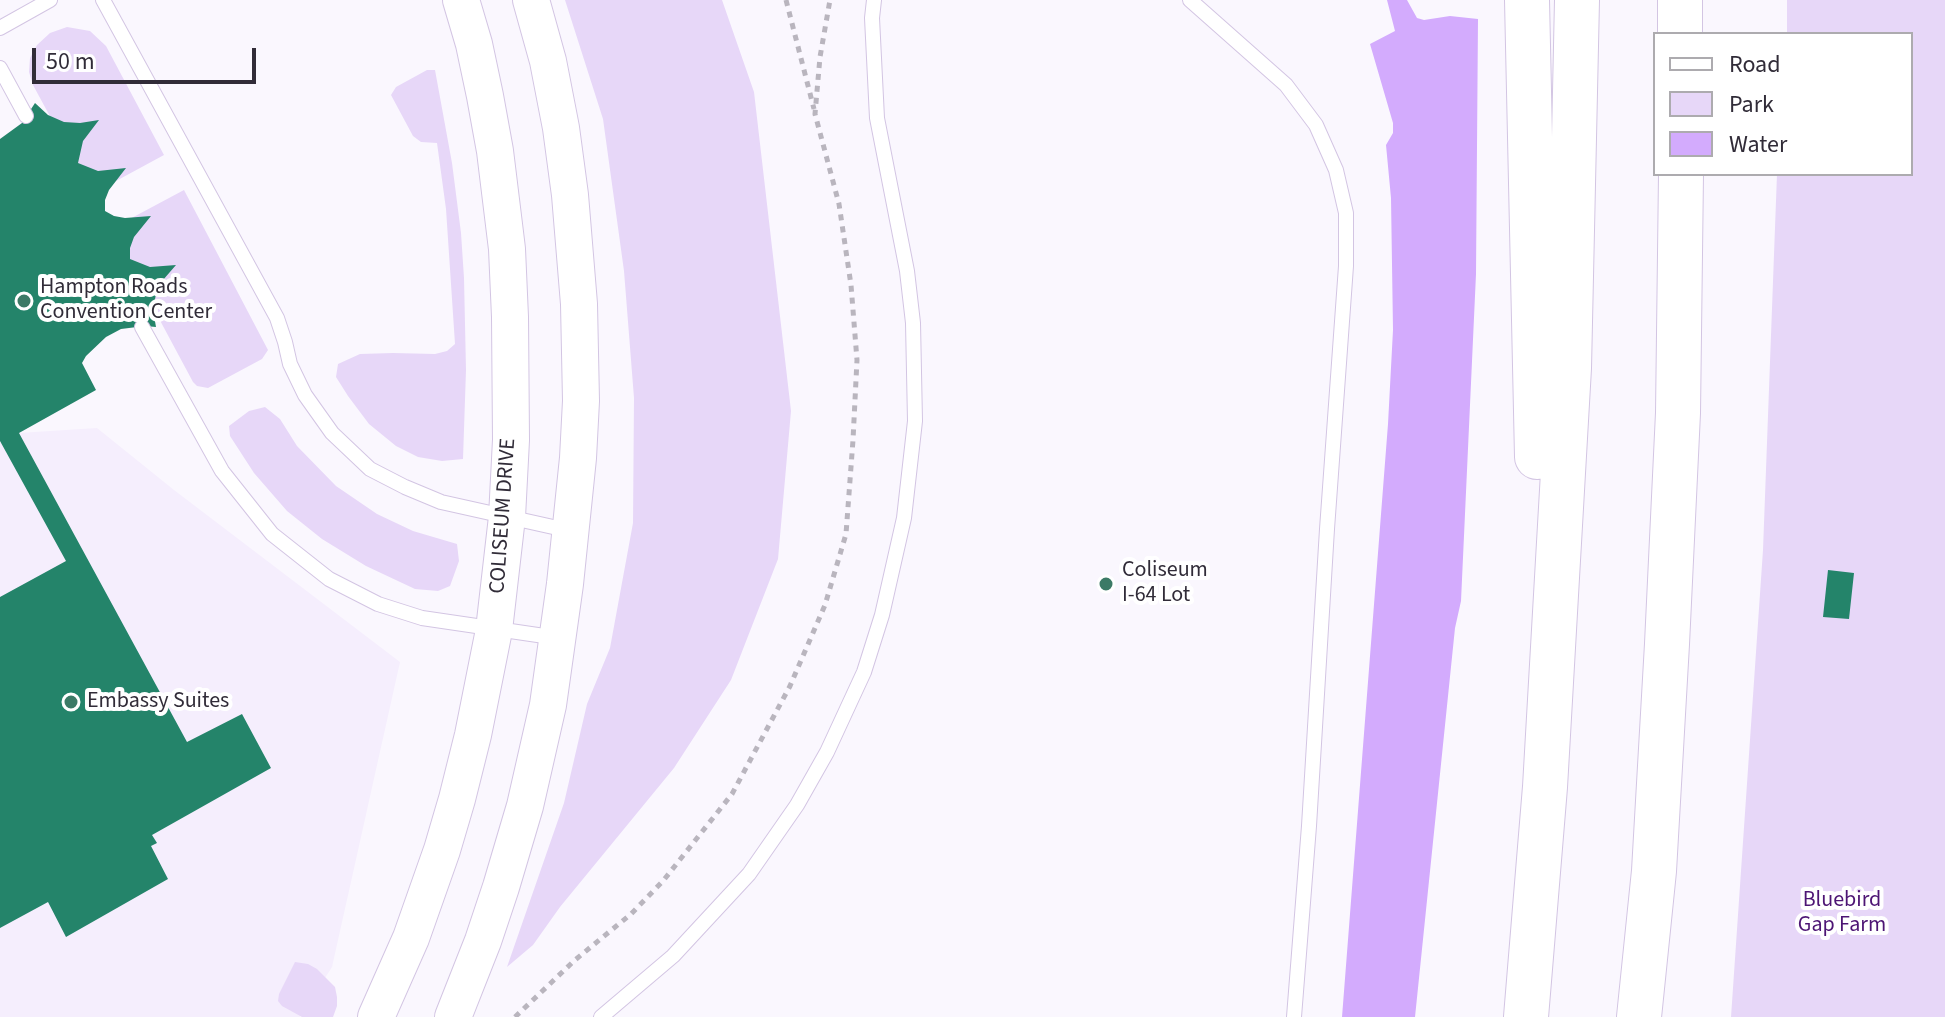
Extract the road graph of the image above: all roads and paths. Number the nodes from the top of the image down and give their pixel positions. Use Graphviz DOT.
graph roads {
  1 [pos="50,0"];
  2 [pos="103,0"];
  3 [pos="461,0"];
  4 [pos="531,0"];
  5 [pos="786,0"];
  6 [pos="830,0"];
  7 [pos="874,0"];
  8 [pos="1190,0"];
  9 [pos="1527,0"];
  10 [pos="1577,0"];
  11 [pos="1680,0"];
  12 [pos="0,28"];
  13 [pos="1680,32"];
  14 [pos="0,68"];
  15 [pos="815,114"];
  16 [pos="26,116"];
  17 [pos="1681,176"];
  18 [pos="142,327"];
  19 [pos="507,517"];
  20 [pos="571,531"];
  21 [pos="494,630"];
  22 [pos="558,638"];
  23 [pos="1545,787"];
  24 [pos="376,1017"];
  25 [pos="453,1017"];
  26 [pos="515,1017"];
  27 [pos="601,1017"];
  28 [pos="1294,1017"];
  29 [pos="1526,1017"];
  30 [pos="1639,1017"];
  1 -- 12 [label="lane"];
  2 -- 19 [label="lane"];
  3 -- 19 [label="street, COLISEUM DRIVE"];
  4 -- 20 [label="street"];
  5 -- 15 [label="path"];
  6 -- 15 [label="path"];
  7 -- 27 [label="lane"];
  8 -- 28 [label="lane"];
  9 -- 23 [label="highway"];
  10 -- 23 [label="highway"];
  11 -- 13 [label="highway"];
  14 -- 16 [label="lane"];
  15 -- 26 [label="path"];
  17 -- 30 [label="highway"];
  18 -- 21 [label="lane"];
  19 -- 20 [label="lane"];
  19 -- 21 [label="street, COLISEUM DRIVE"];
  20 -- 22 [label="street"];
  21 -- 22 [label="lane"];
  21 -- 24 [label="street, COLISEUM DRIVE"];
  22 -- 25 [label="street"];
  23 -- 29 [label="highway"];
}
